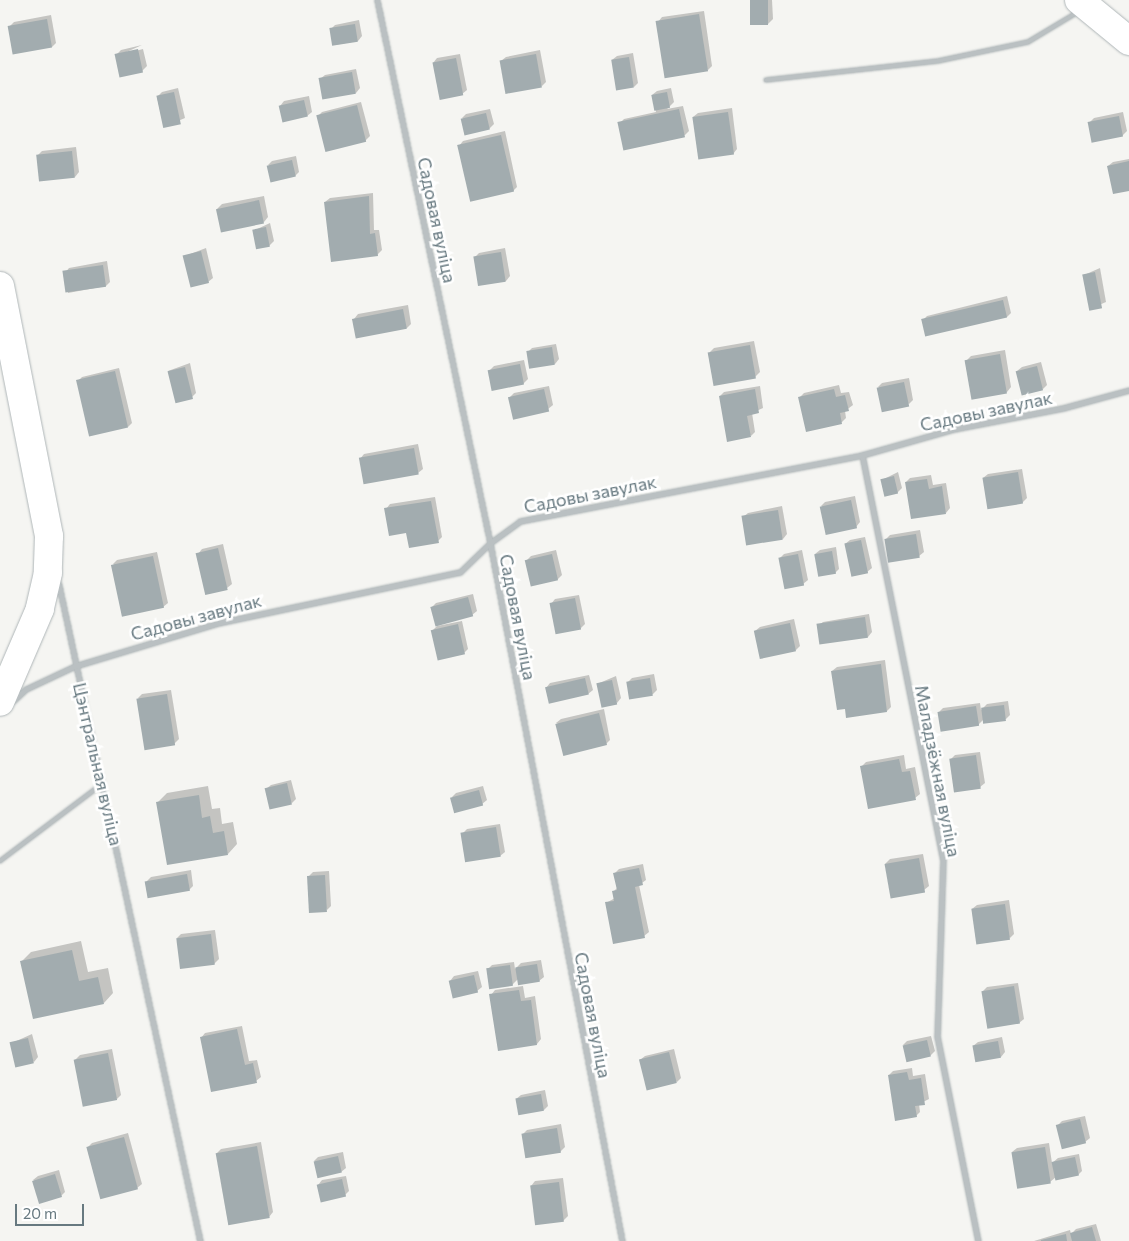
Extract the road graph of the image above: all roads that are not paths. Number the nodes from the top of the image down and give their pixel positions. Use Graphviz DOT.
graph roads {
  1 [pos="377,0"];
  2 [pos="1083,3"];
  3 [pos="1129,41"];
  4 [pos="766,80"];
  5 [pos="0,286"];
  6 [pos="1129,390"];
  7 [pos="862,455"];
  8 [pos="49,536"];
  9 [pos="490,543"];
  10 [pos="75,666"];
  11 [pos="3,704"];
  12 [pos="104,783"];
  13 [pos="0,861"];
  14 [pos="200,1241"];
  15 [pos="622,1241"];
  16 [pos="978,1241"];
  1 -- 9 [label="street, Садовая вуліца"];
  2 -- 3 [label="main road"];
  2 -- 4 [label="lane"];
  5 -- 8 [label="main road, Цэнтральная вуліца"];
  6 -- 7 [label="street, Садовы завулак"];
  7 -- 9 [label="street, Садовы завулак"];
  7 -- 16 [label="street, Маладзёжная вуліца"];
  8 -- 10 [label="street, Цэнтральная вуліца"];
  8 -- 11 [label="main road"];
  9 -- 10 [label="street, Садовы завулак"];
  9 -- 15 [label="street, Садовая вуліца"];
  10 -- 11 [label="street, Садовы завулак"];
  10 -- 12 [label="street, Цэнтральная вуліца"];
  12 -- 13 [label="lane"];
  12 -- 14 [label="street, Цэнтральная вуліца"];
}
